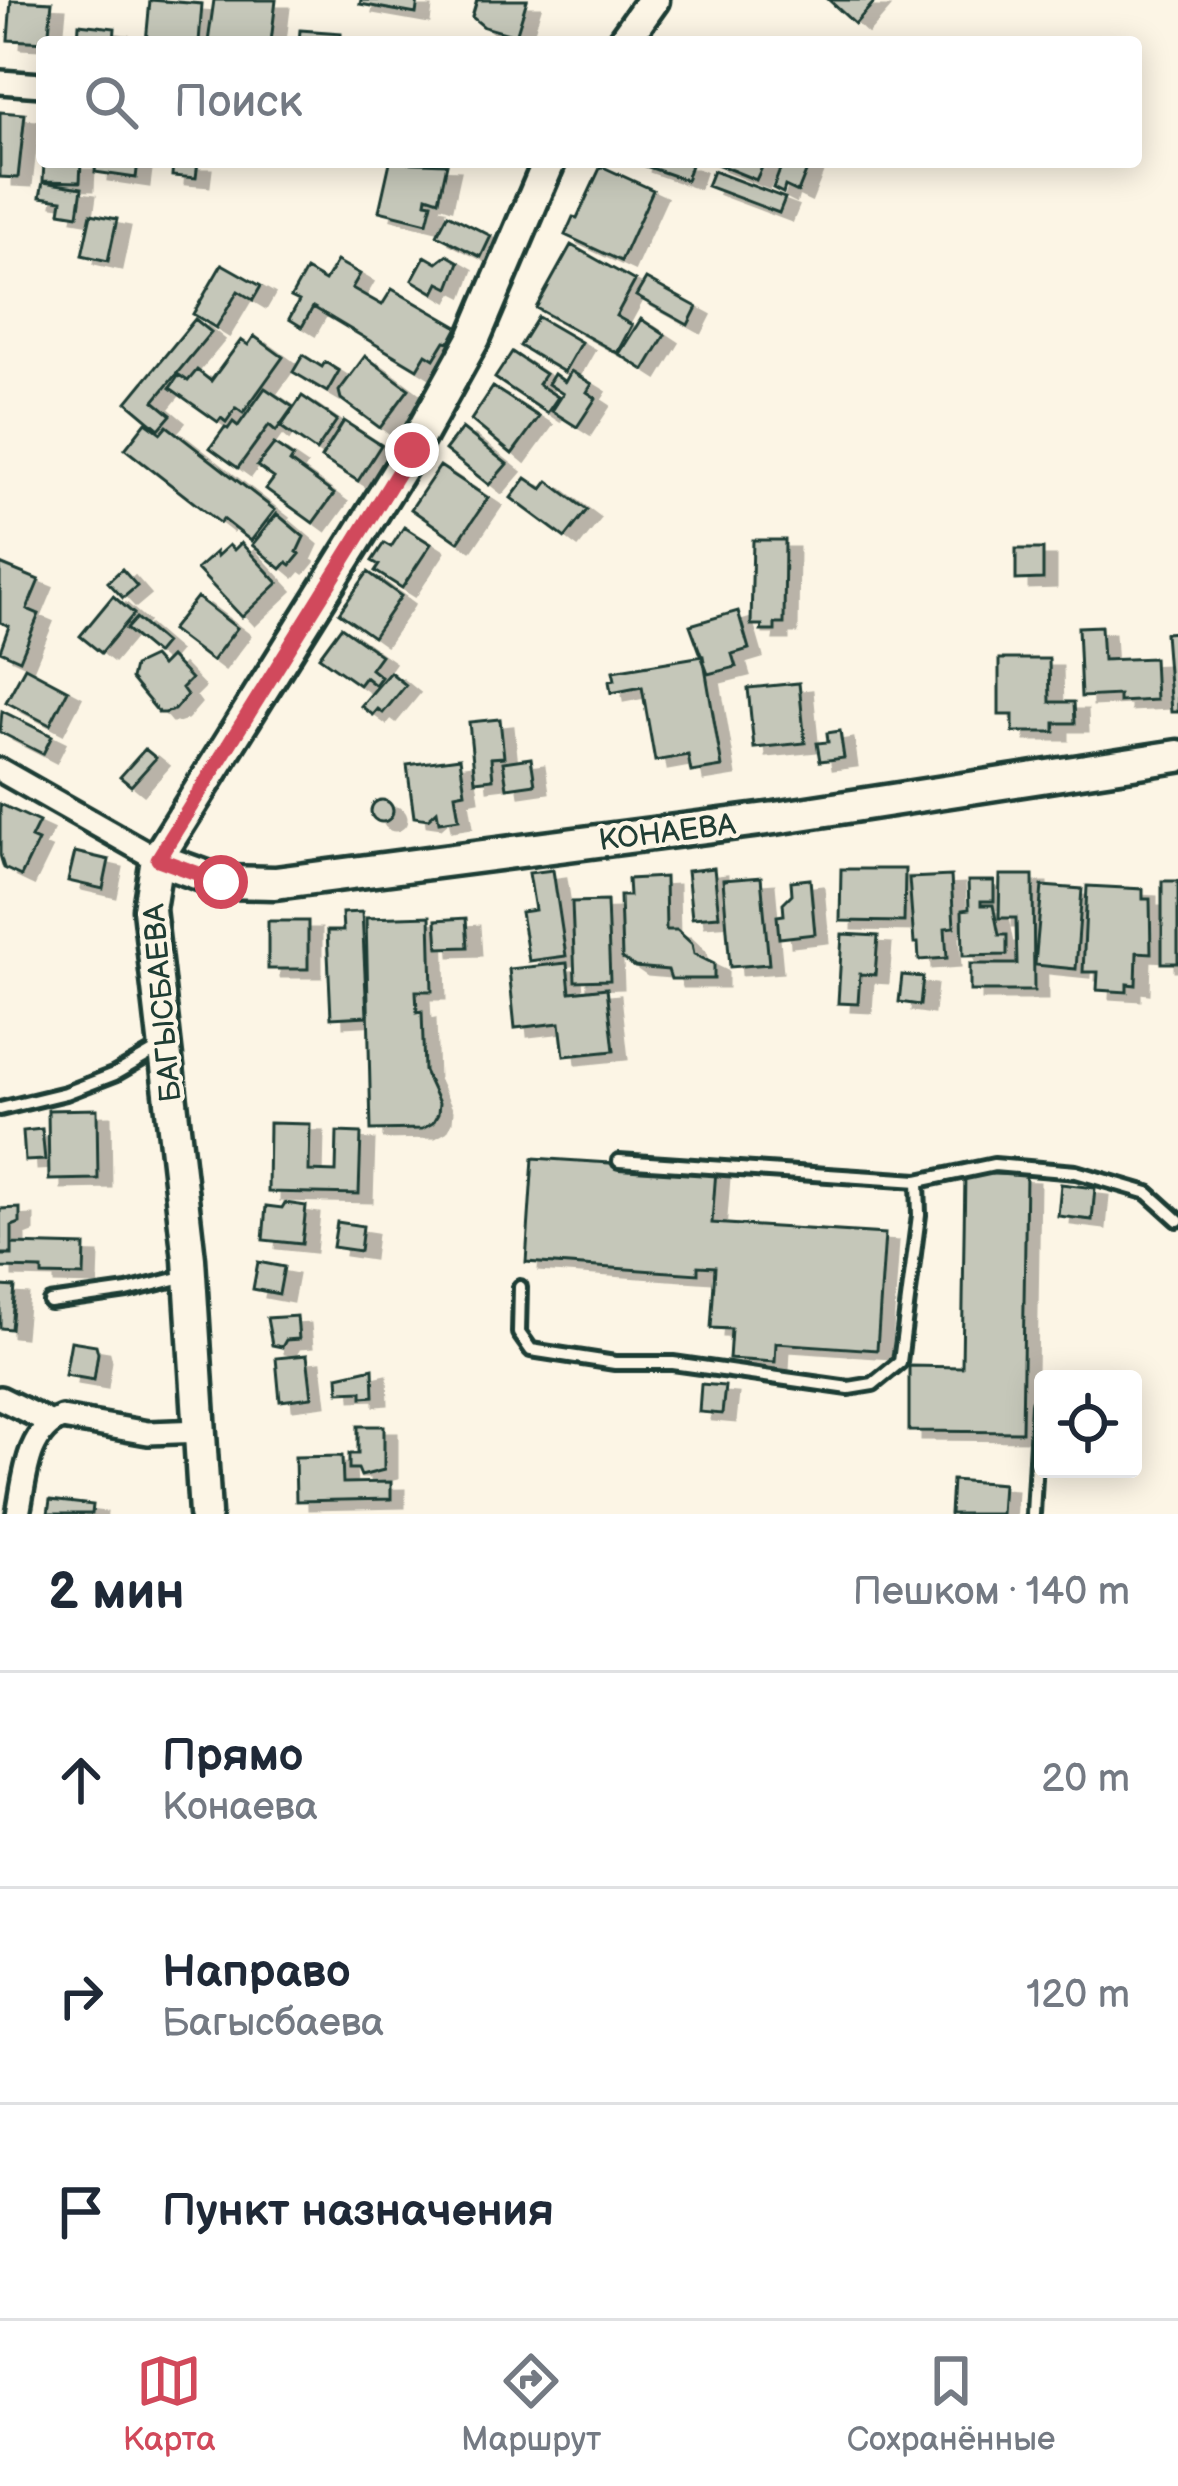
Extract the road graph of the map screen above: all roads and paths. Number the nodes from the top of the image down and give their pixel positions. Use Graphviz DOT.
graph roads {
  1 [pos="653,0"];
  2 [pos="627,36"];
  3 [pos="0,82"];
  4 [pos="36,85"];
  5 [pos="546,168"];
  6 [pos="1178,756"];
  7 [pos="0,770"];
  8 [pos="158,859"];
  9 [pos="163,1046"];
  10 [pos="0,1109"];
  11 [pos="619,1161"];
  12 [pos="918,1181"];
  13 [pos="1178,1220"];
  14 [pos="190,1275"];
  15 [pos="520,1287"];
  16 [pos="50,1302"];
  17 [pos="0,1398"];
  18 [pos="49,1423"];
  19 [pos="202,1432"];
  20 [pos="1035,1478"];
  21 [pos="18,1514"];
  22 [pos="205,1514"];
  23 [pos="1033,1514"];
  1 -- 2 [label="street"];
  3 -- 4 [label="street"];
  5 -- 8 [label="street, БАГЫСБАЕВА"];
  6 -- 8 [label="street, КОНАЕВА"];
  7 -- 8 [label="street"];
  8 -- 9 [label="street, БАГЫСБАЕВА"];
  9 -- 10 [label="lane"];
  9 -- 14 [label="street, БАГЫСБАЕВА"];
  11 -- 12 [label="lane"];
  12 -- 13 [label="lane"];
  12 -- 15 [label="lane"];
  14 -- 16 [label="lane"];
  14 -- 19 [label="street, БАГЫСБАЕВА"];
  17 -- 18 [label="street"];
  18 -- 19 [label="street"];
  18 -- 21 [label="street"];
  19 -- 22 [label="street, БАГЫСБАЕВА"];
  20 -- 23 [label="lane"];
}
